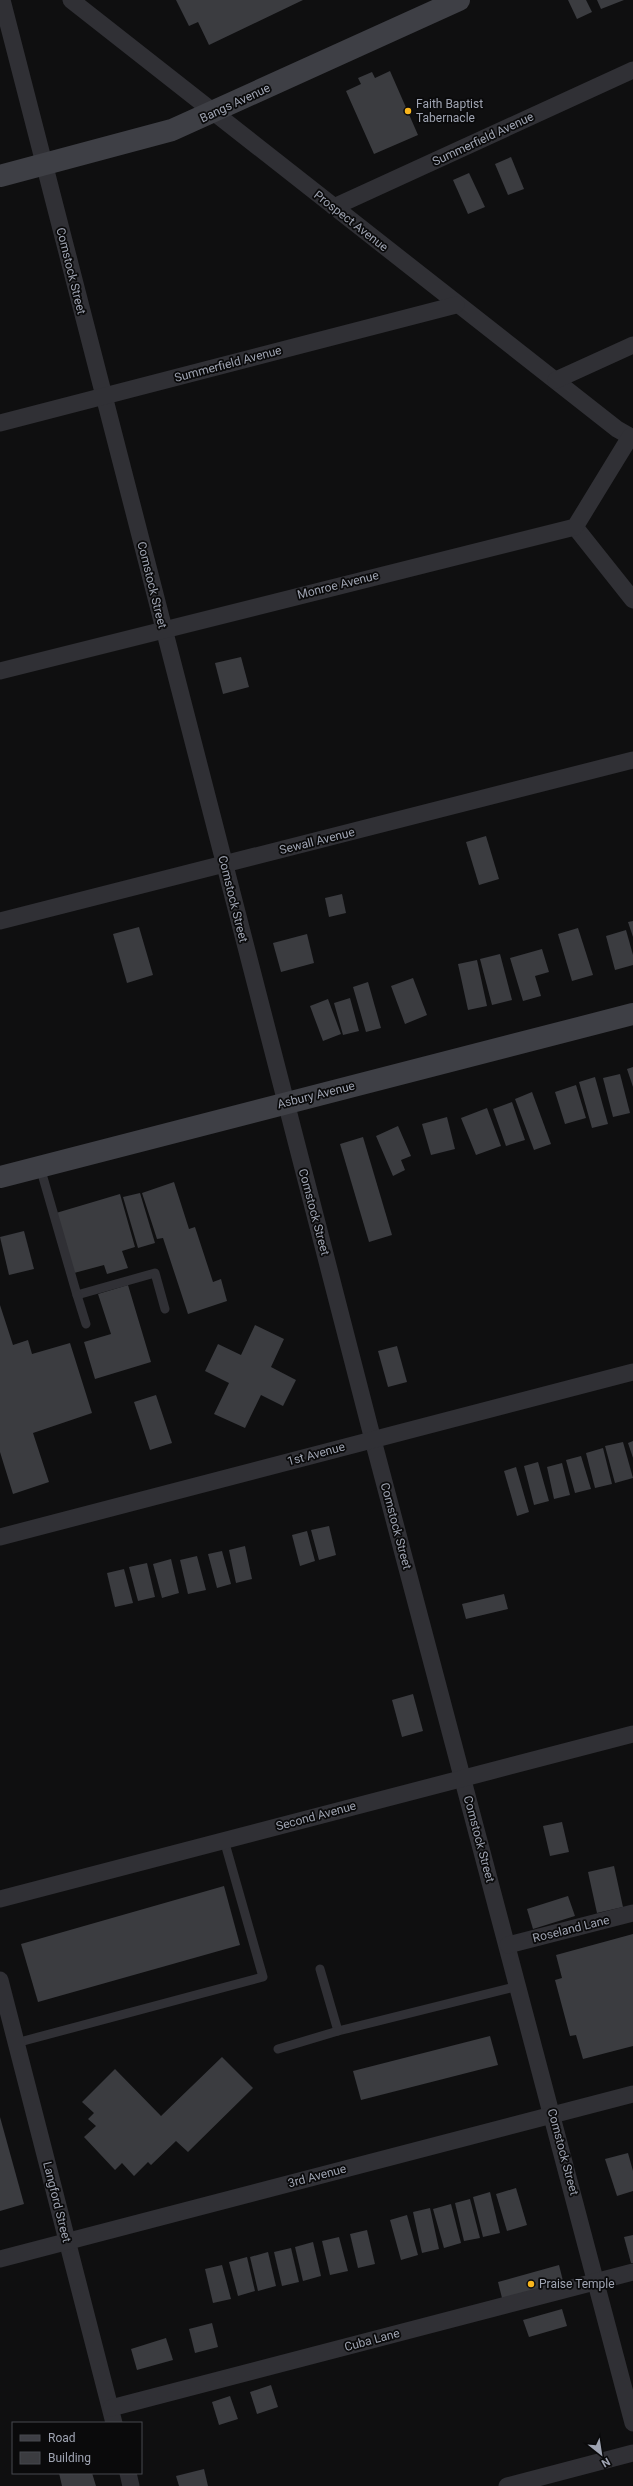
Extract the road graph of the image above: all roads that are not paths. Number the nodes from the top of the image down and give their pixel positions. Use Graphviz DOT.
graph roads {
  1 [pos="2,0"];
  2 [pos="71,0"];
  3 [pos="459,0"];
  4 [pos="633,70"];
  5 [pos="213,113"];
  6 [pos="44,165"];
  7 [pos="0,176"];
  8 [pos="334,207"];
  9 [pos="456,305"];
  10 [pos="633,345"];
  11 [pos="556,380"];
  12 [pos="103,396"];
  13 [pos="0,423"];
  14 [pos="632,438"];
  15 [pos="575,526"];
  16 [pos="633,600"];
  17 [pos="163,628"];
  18 [pos="0,671"];
  19 [pos="633,760"];
  20 [pos="225,864"];
  21 [pos="0,921"];
  22 [pos="633,1014"];
  23 [pos="286,1102"];
  24 [pos="40,1166"];
  25 [pos="0,1177"];
  26 [pos="77,1295"];
  27 [pos="165,1309"];
  28 [pos="86,1324"];
  29 [pos="633,1372"];
  30 [pos="373,1440"];
  31 [pos="0,1537"];
  32 [pos="633,1734"];
  33 [pos="462,1778"];
  34 [pos="224,1840"];
  35 [pos="0,1899"];
  36 [pos="633,1913"];
  37 [pos="508,1945"];
  38 [pos="320,1969"];
  39 [pos="0,1980"];
  40 [pos="519,1986"];
  41 [pos="338,2031"];
  42 [pos="16,2043"];
  43 [pos="278,2049"];
  44 [pos="633,2094"];
  45 [pos="553,2115"];
  46 [pos="67,2241"];
  47 [pos="0,2259"];
  48 [pos="633,2272"];
  49 [pos="596,2282"];
  50 [pos="113,2416"];
  51 [pos="633,2423"];
  52 [pos="633,2453"];
  53 [pos="128,2474"];
  54 [pos="131,2486"];
  55 [pos="507,2486"];
  1 -- 6 [label="street, Comstock Street"];
  2 -- 5 [label="street, Prospect Avenue"];
  3 -- 5 [label="main road, Bangs Avenue"];
  4 -- 8 [label="street, Summerfield Avenue"];
  5 -- 6 [label="main road, Bangs Avenue"];
  5 -- 8 [label="street, Prospect Avenue"];
  6 -- 7 [label="main road, Bangs Avenue"];
  6 -- 12 [label="street, Comstock Street"];
  8 -- 9 [label="street, Prospect Avenue"];
  9 -- 11 [label="street, Prospect Avenue"];
  9 -- 12 [label="street, Summerfield Avenue"];
  10 -- 11 [label="street"];
  11 -- 14 [label="street, Prospect Avenue"];
  12 -- 13 [label="street, Summerfield Avenue"];
  12 -- 17 [label="street, Comstock Street"];
  14 -- 15 [label="street"];
  15 -- 16 [label="street"];
  15 -- 17 [label="street, Monroe Avenue"];
  17 -- 18 [label="street, Monroe Avenue"];
  17 -- 20 [label="street, Comstock Street"];
  19 -- 20 [label="street, Sewall Avenue"];
  20 -- 21 [label="street, Sewall Avenue"];
  20 -- 23 [label="street, Comstock Street"];
  22 -- 23 [label="main road, Asbury Avenue"];
  23 -- 24 [label="main road, Asbury Avenue"];
  23 -- 30 [label="street, Comstock Street"];
  24 -- 25 [label="main road, Asbury Avenue"];
  24 -- 26 [label="lane"];
  26 -- 27 [label="lane"];
  26 -- 28 [label="lane"];
  29 -- 30 [label="street, 1st Avenue"];
  30 -- 31 [label="street, 1st Avenue"];
  30 -- 33 [label="street, Comstock Street"];
  32 -- 33 [label="street, Second Avenue"];
  33 -- 34 [label="street, Second Avenue"];
  33 -- 37 [label="street, Comstock Street"];
  34 -- 35 [label="street, Second Avenue"];
  34 -- 42 [label="lane"];
  36 -- 37 [label="street, Roseland Lane"];
  37 -- 40 [label="street, Comstock Street"];
  38 -- 41 [label="lane"];
  39 -- 42 [label="street, Langford Street"];
  40 -- 41 [label="lane"];
  40 -- 45 [label="street, Comstock Street"];
  41 -- 43 [label="lane"];
  42 -- 46 [label="street, Langford Street"];
  44 -- 45 [label="street, 3rd Avenue"];
  45 -- 46 [label="street, 3rd Avenue"];
  45 -- 49 [label="street, Comstock Street"];
  46 -- 47 [label="street, 3rd Avenue"];
  46 -- 50 [label="street, Langford Street"];
  48 -- 49 [label="street, Cuba Lane"];
  49 -- 50 [label="street, Cuba Lane"];
  49 -- 51 [label="street, Comstock Street"];
  52 -- 55 [label="street"];
  53 -- 54 [label="street"];
}
